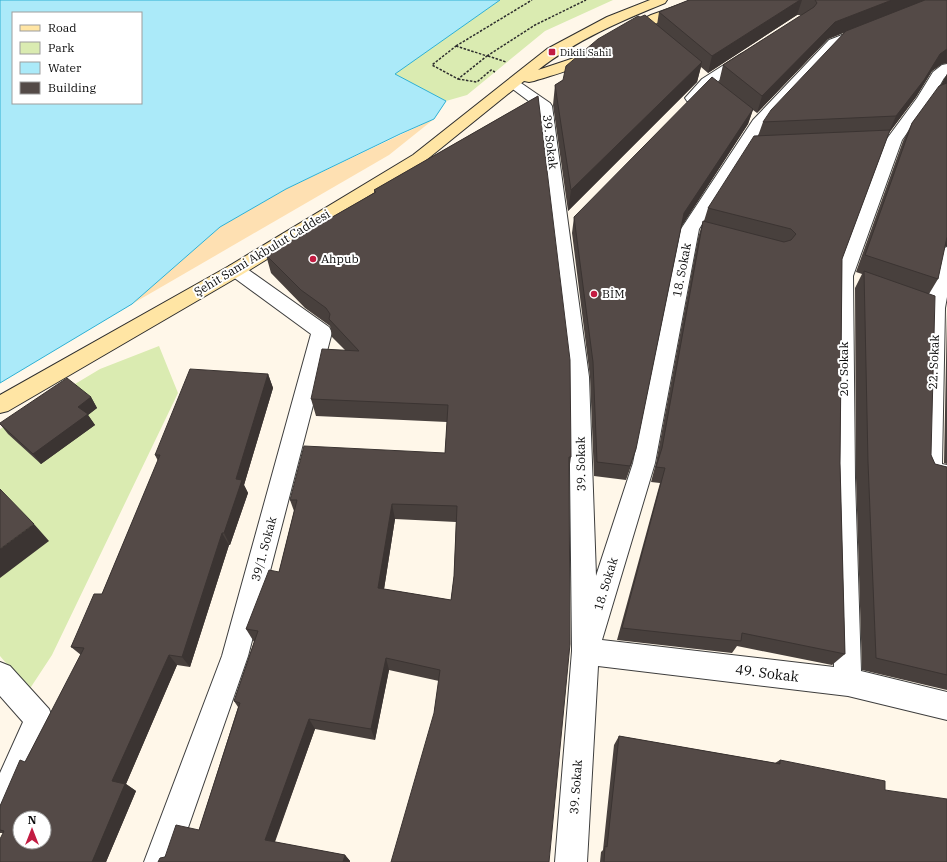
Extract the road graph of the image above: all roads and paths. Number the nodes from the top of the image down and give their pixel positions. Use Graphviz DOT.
graph roads {
  1 [pos="532,0"];
  2 [pos="586,0"];
  3 [pos="661,0"];
  4 [pos="705,0"];
  5 [pos="641,25"];
  6 [pos="878,26"];
  7 [pos="653,36"];
  8 [pos="616,38"];
  9 [pos="604,45"];
  10 [pos="456,46"];
  11 [pos="758,49"];
  12 [pos="487,56"];
  13 [pos="507,62"];
  14 [pos="947,68"];
  15 [pos="695,72"];
  16 [pos="505,78"];
  17 [pos="458,79"];
  18 [pos="713,87"];
  19 [pos="947,91"];
  20 [pos="924,99"];
  21 [pos="680,110"];
  22 [pos="947,253"];
  23 [pos="236,270"];
  24 [pos="0,405"];
  25 [pos="939,473"];
  26 [pos="585,651"];
  27 [pos="0,676"];
  28 [pos="848,682"];
  29 [pos="947,706"];
  30 [pos="0,807"];
  31 [pos="160,862"];
  32 [pos="572,862"];
  1 -- 10 [label="path"];
  2 -- 12 [label="path"];
  3 -- 16 [label="main road, Şehit Sami Akbulut Caddesi"];
  4 -- 5 [label="main road"];
  5 -- 7 [label="street"];
  5 -- 8 [label="main road"];
  6 -- 26 [label="street, 18. Sokak"];
  9 -- 16 [label="main road, Şehit Sami Akbulut Caddesi"];
  10 -- 12 [label="path"];
  10 -- 17 [label="path"];
  11 -- 18 [label="street"];
  12 -- 13 [label="path"];
  12 -- 17 [label="path"];
  14 -- 20 [label="street, 20. Sokak"];
  15 -- 18 [label="street"];
  16 -- 17 [label="path"];
  16 -- 23 [label="main road, Şehit Sami Akbulut Caddesi"];
  16 -- 26 [label="street, 39. Sokak"];
  18 -- 21 [label="street"];
  19 -- 20 [label="street"];
  20 -- 28 [label="street, 20. Sokak"];
  22 -- 25 [label="street, 22. Sokak"];
  23 -- 24 [label="main road, Şehit Sami Akbulut Caddesi"];
  23 -- 31 [label="street, 39/1. Sokak"];
  26 -- 28 [label="street, 49. Sokak"];
  26 -- 32 [label="street, 39. Sokak"];
  27 -- 30 [label="street"];
  28 -- 29 [label="street, 49. Sokak"];
}
